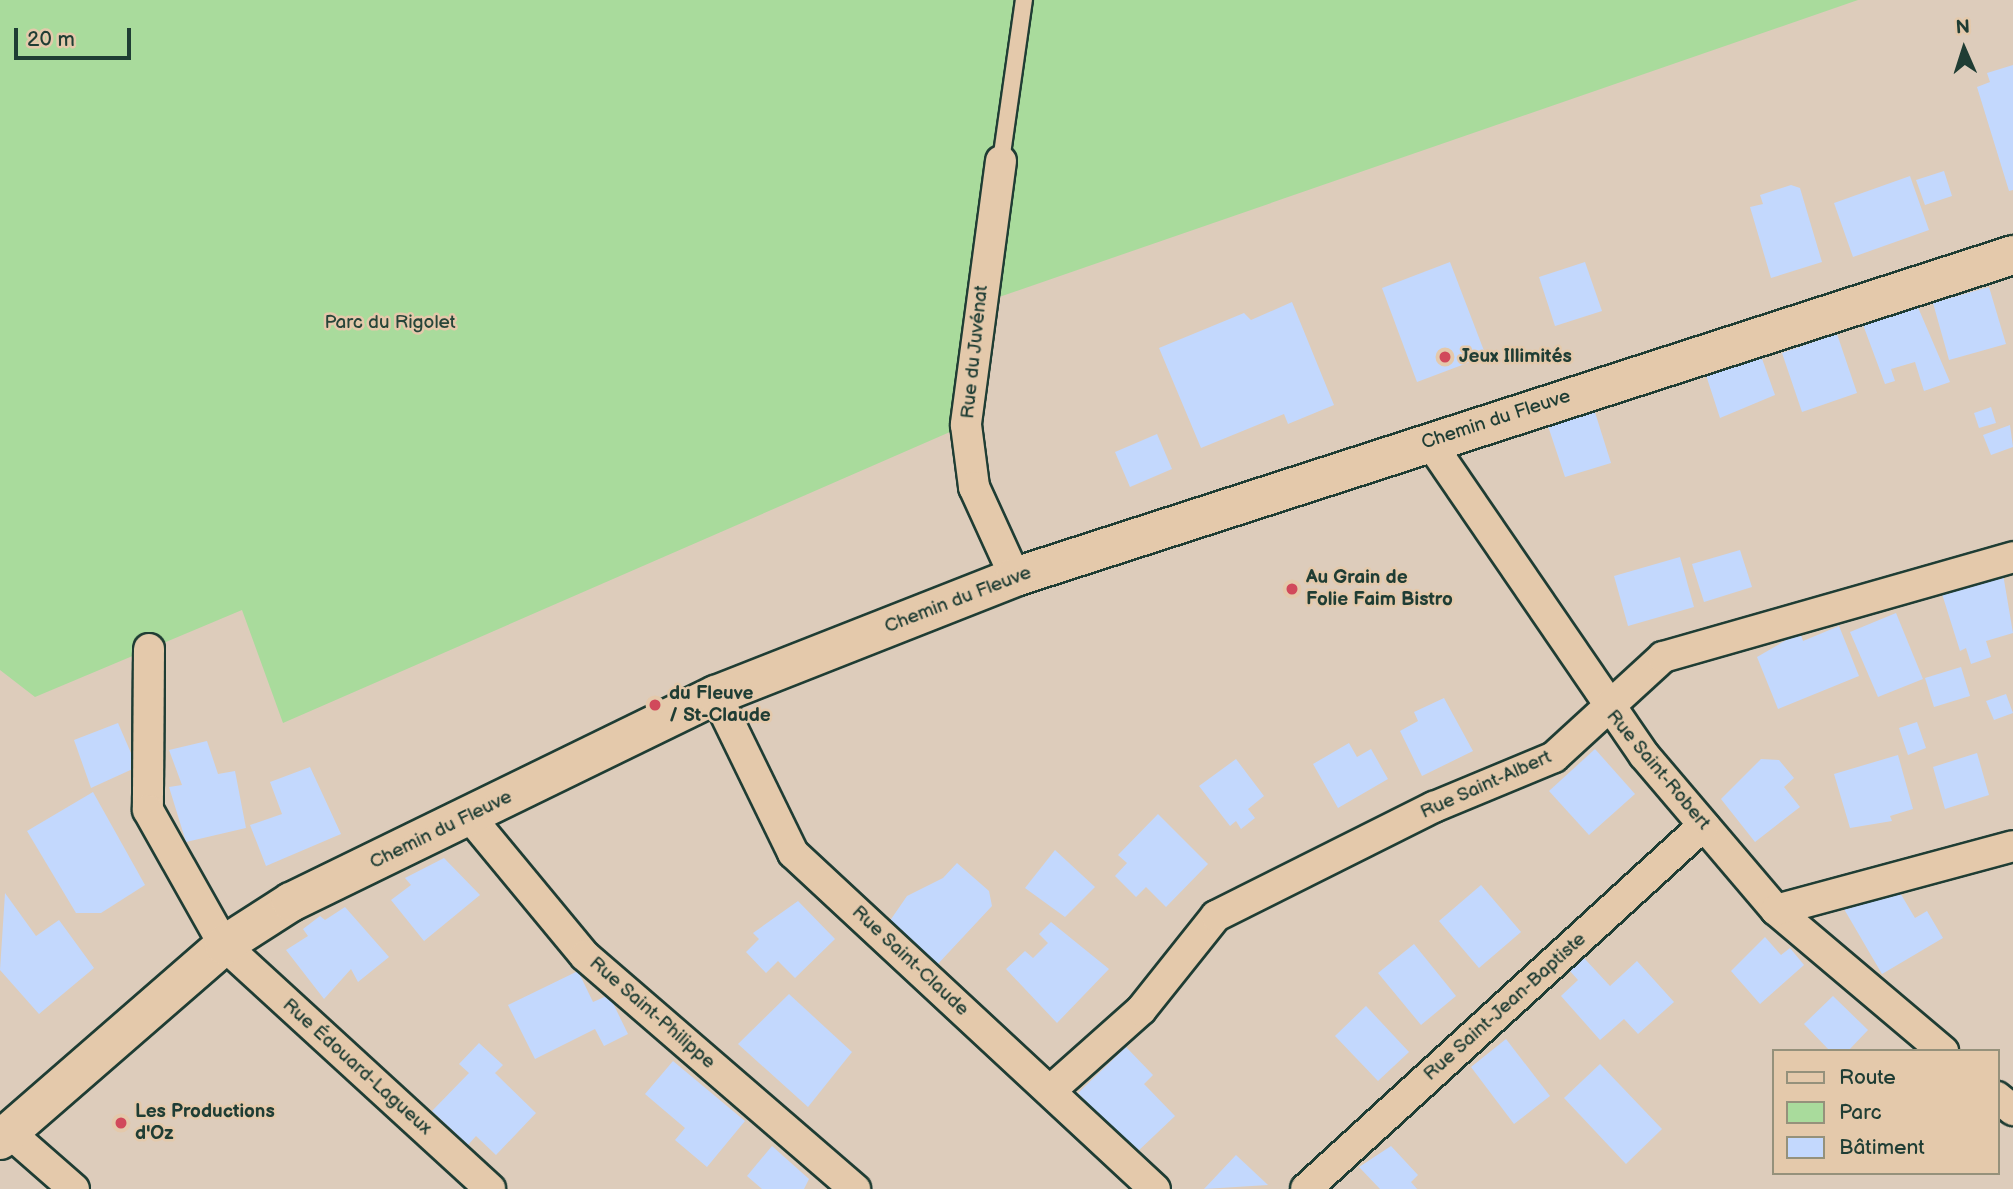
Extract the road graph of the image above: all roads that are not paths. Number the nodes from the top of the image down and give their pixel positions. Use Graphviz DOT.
graph roads {
  1 [pos="1024,0"];
  2 [pos="1001,162"];
  3 [pos="2013,256"];
  4 [pos="1429,441"];
  5 [pos="2013,556"];
  6 [pos="1015,577"];
  7 [pos="149,649"];
  8 [pos="716,695"];
  9 [pos="1606,708"];
  10 [pos="470,817"];
  11 [pos="1704,825"];
  12 [pos="2013,846"];
  13 [pos="1776,910"];
  14 [pos="223,945"];
  15 [pos="1940,1049"];
  16 [pos="1050,1091"];
  17 [pos="1999,1099"];
  18 [pos="2013,1110"];
  19 [pos="5,1136"];
  20 [pos="74,1189"];
  21 [pos="490,1189"];
  22 [pos="855,1189"];
  23 [pos="1155,1189"];
  24 [pos="1306,1189"];
  1 -- 2 [label="lane"];
  2 -- 6 [label="street, Rue du Juvénat"];
  3 -- 4 [label="street, Chemin du Fleuve"];
  4 -- 6 [label="street, Chemin du Fleuve"];
  4 -- 9 [label="street, Rue Saint-Robert"];
  5 -- 9 [label="street, Rue Saint-Albert"];
  6 -- 8 [label="street, Chemin du Fleuve"];
  7 -- 14 [label="street, Rue Édouard-Lagueux"];
  8 -- 10 [label="street, Chemin du Fleuve"];
  8 -- 16 [label="street, Rue Saint-Claude"];
  9 -- 11 [label="street, Rue Saint-Robert"];
  9 -- 16 [label="street, Rue Saint-Albert"];
  10 -- 14 [label="street, Chemin du Fleuve"];
  10 -- 22 [label="street, Rue Saint-Philippe"];
  11 -- 13 [label="street, Rue Saint-Robert"];
  11 -- 24 [label="street, Rue Saint-Jean-Baptiste"];
  12 -- 13 [label="street"];
  13 -- 15 [label="street, Rue Saint-Robert"];
  14 -- 19 [label="street, Chemin du Fleuve"];
  14 -- 21 [label="street, Rue Édouard-Lagueux"];
  16 -- 23 [label="street, Rue Saint-Claude"];
  17 -- 18 [label="street"];
  19 -- 20 [label="street"];
}
